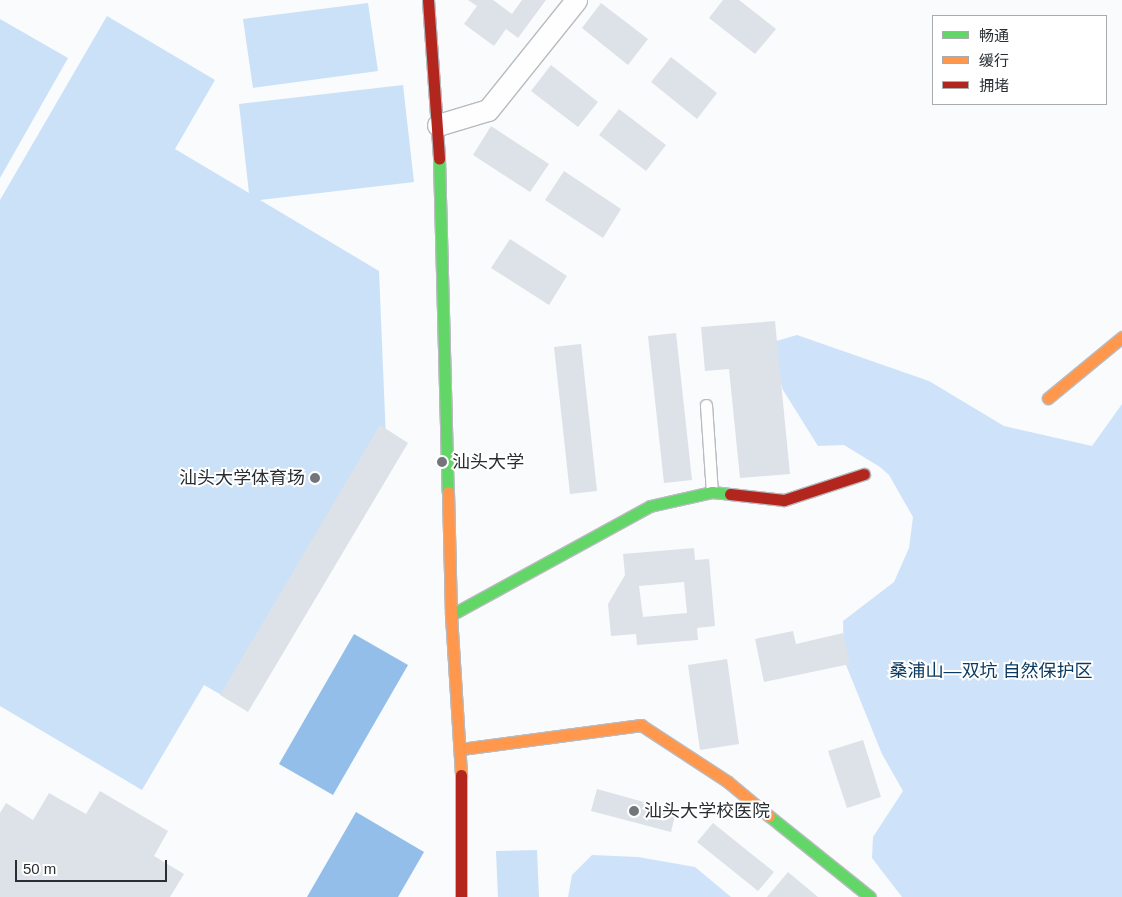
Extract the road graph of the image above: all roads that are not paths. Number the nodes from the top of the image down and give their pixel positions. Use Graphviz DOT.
graph roads {
  1 [pos="428,0"];
  2 [pos="576,0"];
  3 [pos="438,125"];
  4 [pos="1122,336"];
  5 [pos="1048,398"];
  6 [pos="706,405"];
  7 [pos="864,474"];
  8 [pos="712,492"];
  9 [pos="451,615"];
  10 [pos="461,750"];
  11 [pos="461,897"];
  12 [pos="870,897"];
  1 -- 3 [label="street"];
  2 -- 3 [label="street"];
  3 -- 9 [label="street"];
  4 -- 5 [label="street"];
  6 -- 8 [label="lane"];
  7 -- 8 [label="street"];
  8 -- 9 [label="street"];
  9 -- 10 [label="street"];
  10 -- 11 [label="street"];
  10 -- 12 [label="street"];
}
